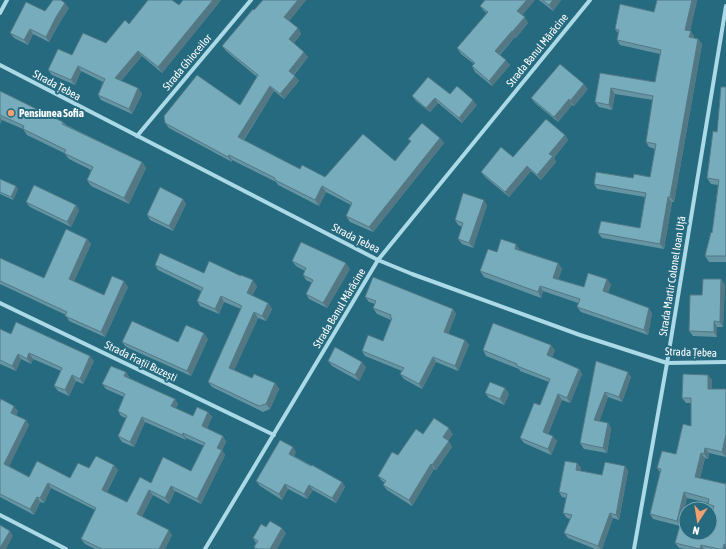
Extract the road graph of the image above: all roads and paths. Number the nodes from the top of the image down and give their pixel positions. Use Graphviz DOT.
graph roads {
  1 [pos="7,0"];
  2 [pos="251,0"];
  3 [pos="590,0"];
  4 [pos="726,6"];
  5 [pos="0,13"];
  6 [pos="0,65"];
  7 [pos="137,136"];
  8 [pos="378,260"];
  9 [pos="0,303"];
  10 [pos="726,362"];
  11 [pos="667,363"];
  12 [pos="274,435"];
  13 [pos="0,515"];
  14 [pos="66,549"];
  15 [pos="205,549"];
  16 [pos="634,549"];
  1 -- 5 [label="street"];
  2 -- 7 [label="street, Strada Ghioceilor"];
  3 -- 8 [label="street, Strada Banul Mărăcine"];
  4 -- 11 [label="street, Strada Martir Colonel Ioan Uță"];
  6 -- 7 [label="street, Strada Țebea"];
  7 -- 8 [label="street, Strada Țebea"];
  8 -- 11 [label="street, Strada Țebea"];
  8 -- 12 [label="street, Strada Banul Mărăcine"];
  9 -- 12 [label="street, Strada Frații Buzești"];
  10 -- 11 [label="street, Strada Țebea"];
  11 -- 16 [label="street, Strada Martir Colonel Ioan Uță"];
  12 -- 15 [label="street, Strada Banul Mărăcine"];
  13 -- 14 [label="street"];
}
